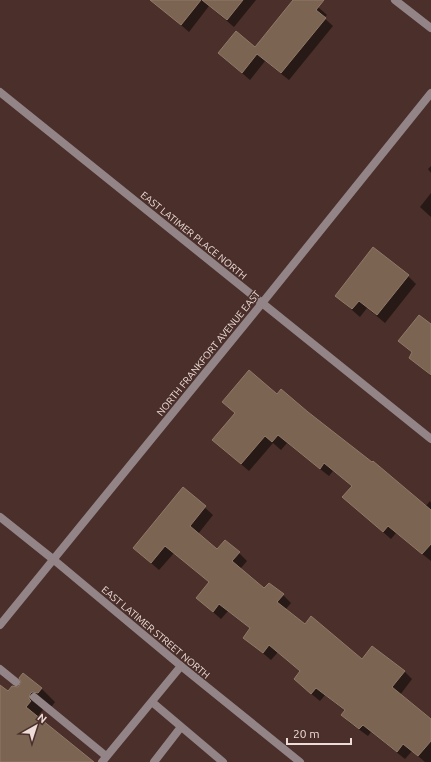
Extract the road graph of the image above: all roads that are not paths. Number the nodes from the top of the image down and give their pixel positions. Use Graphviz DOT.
graph roads {
  1 [pos="395,0"];
  2 [pos="431,28"];
  3 [pos="0,92"];
  4 [pos="431,93"];
  5 [pos="263,302"];
  6 [pos="431,439"];
  7 [pos="0,517"];
  8 [pos="54,560"];
  9 [pos="0,625"];
  10 [pos="181,666"];
  11 [pos="0,669"];
  12 [pos="16,682"];
  13 [pos="34,697"];
  14 [pos="152,702"];
  15 [pos="181,727"];
  16 [pos="104,759"];
  17 [pos="154,762"];
  18 [pos="223,762"];
  19 [pos="300,762"];
  1 -- 2 [label="street"];
  3 -- 5 [label="street, EAST LATIMER PLACE NORTH"];
  4 -- 5 [label="street, NORTH FRANKFORT AVENUE EAST"];
  5 -- 6 [label="street, EAST LATIMER PLACE NORTH"];
  5 -- 8 [label="street, NORTH FRANKFORT AVENUE EAST"];
  7 -- 8 [label="street, EAST LATIMER STREET NORTH"];
  8 -- 9 [label="street, NORTH FRANKFORT AVENUE EAST"];
  8 -- 10 [label="street, EAST LATIMER STREET NORTH"];
  10 -- 14 [label="street"];
  10 -- 19 [label="street, EAST LATIMER STREET NORTH"];
  11 -- 12 [label="street"];
  13 -- 16 [label="street"];
  14 -- 15 [label="street"];
  14 -- 16 [label="street"];
  15 -- 17 [label="street"];
  15 -- 18 [label="street"];
}
